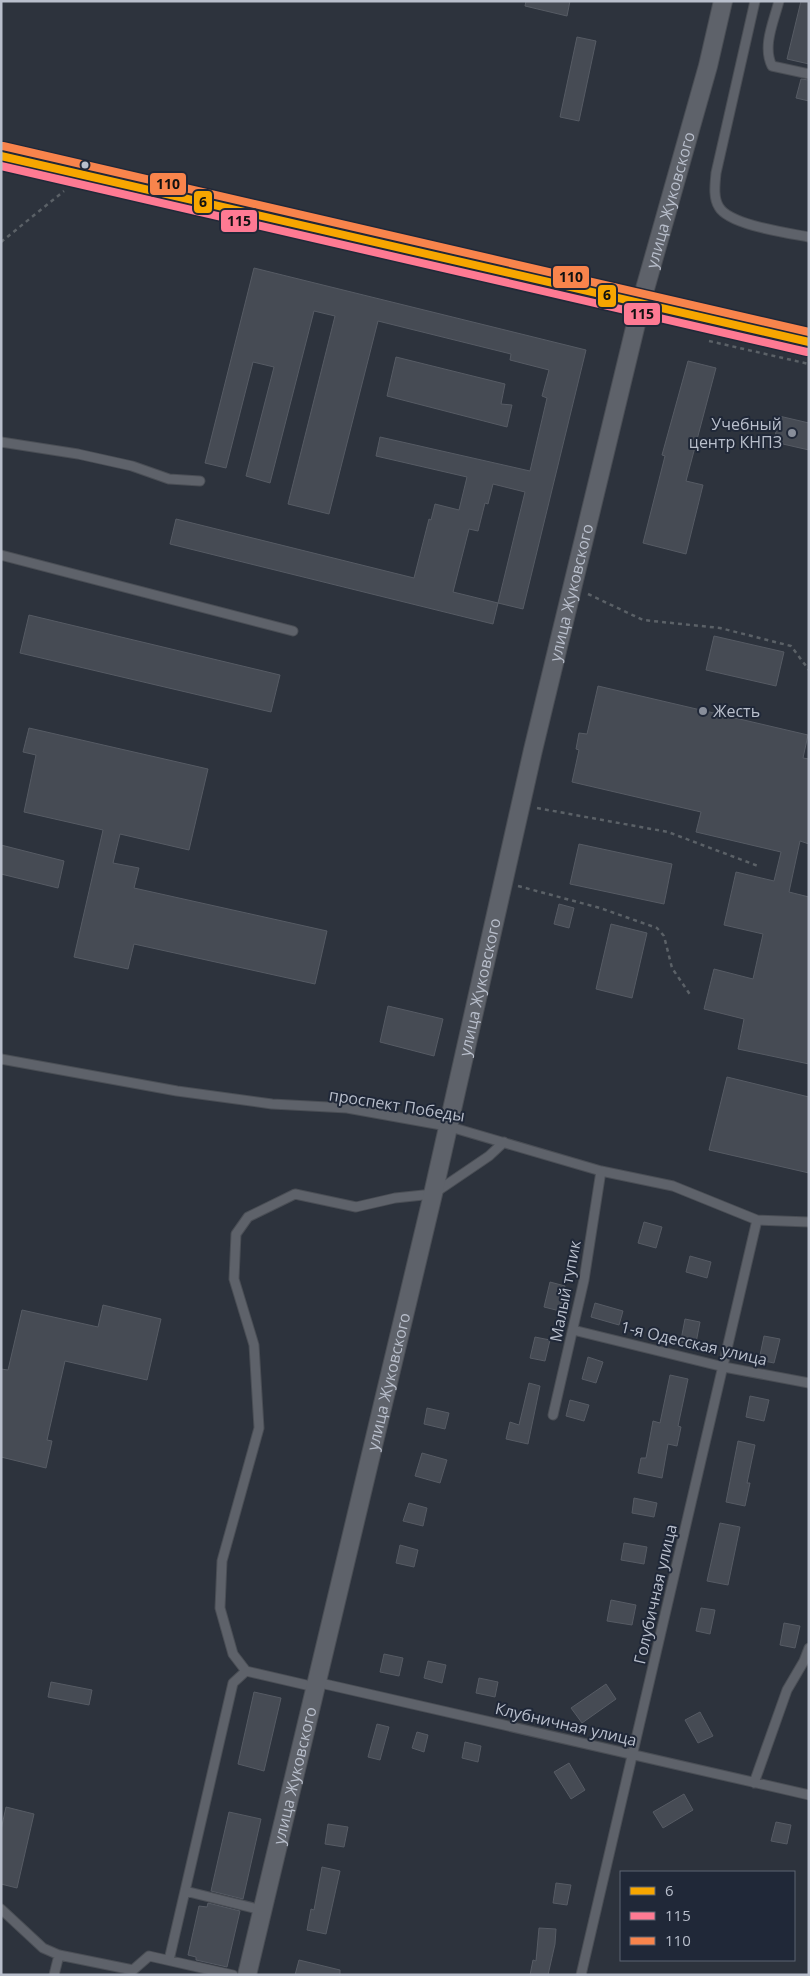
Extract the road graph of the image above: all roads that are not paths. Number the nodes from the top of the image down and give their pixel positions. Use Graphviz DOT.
graph roads {
  1 [pos="723,1"];
  2 [pos="755,1"];
  3 [pos="778,1"];
  4 [pos="809,74"];
  5 [pos="1,156"];
  6 [pos="809,238"];
  7 [pos="641,303"];
  8 [pos="809,342"];
  9 [pos="1,442"];
  10 [pos="200,481"];
  11 [pos="1,555"];
  12 [pos="293,631"];
  13 [pos="1,1059"];
  14 [pos="448,1126"];
  15 [pos="504,1142"];
  16 [pos="601,1171"];
  17 [pos="433,1194"];
  18 [pos="757,1220"];
  19 [pos="809,1222"];
  20 [pos="573,1330"];
  21 [pos="724,1367"];
  22 [pos="809,1382"];
  23 [pos="553,1415"];
  24 [pos="809,1648"];
  25 [pos="246,1672"];
  26 [pos="316,1685"];
  27 [pos="632,1755"];
  28 [pos="754,1783"];
  29 [pos="809,1795"];
  30 [pos="185,1892"];
  31 [pos="1,1909"];
  32 [pos="262,1910"];
  33 [pos="59,1955"];
  34 [pos="169,1960"];
  35 [pos="54,1975"];
  36 [pos="233,1975"];
  37 [pos="247,1975"];
  38 [pos="582,1975"];
  1 -- 7 [label="street, улица Жуковского"];
  2 -- 6 [label="lane"];
  3 -- 4 [label="lane"];
  5 -- 7 [label="main road"];
  7 -- 8 [label="main road"];
  7 -- 14 [label="street, улица Жуковского"];
  9 -- 10 [label="lane"];
  11 -- 12 [label="lane"];
  13 -- 14 [label="lane, проспект Победы"];
  14 -- 15 [label="lane, проспект Победы"];
  14 -- 17 [label="street, улица Жуковского"];
  15 -- 16 [label="lane, проспект Победы"];
  15 -- 17 [label="lane"];
  16 -- 18 [label="lane, проспект Победы"];
  16 -- 20 [label="lane, Малый тупик"];
  17 -- 25 [label="lane"];
  17 -- 26 [label="street, улица Жуковского"];
  18 -- 19 [label="lane, проспект Победы"];
  18 -- 21 [label="lane, Голубичная улица"];
  20 -- 21 [label="lane, 1-я Одесская улица"];
  20 -- 23 [label="lane, Малый тупик"];
  21 -- 22 [label="lane, 1-я Одесская улица"];
  21 -- 27 [label="lane, Голубичная улица"];
  24 -- 28 [label="lane"];
  25 -- 26 [label="lane, Клубничная улица"];
  25 -- 30 [label="lane"];
  26 -- 27 [label="lane, Клубничная улица"];
  26 -- 32 [label="street, улица Жуковского"];
  27 -- 28 [label="lane, Клубничная улица"];
  27 -- 38 [label="lane, Голубичная улица"];
  28 -- 29 [label="lane, Клубничная улица"];
  30 -- 32 [label="lane"];
  30 -- 34 [label="lane"];
  31 -- 33 [label="lane"];
  32 -- 37 [label="street, улица Жуковского"];
  33 -- 34 [label="lane"];
  33 -- 35 [label="lane"];
  34 -- 36 [label="lane"];
}
